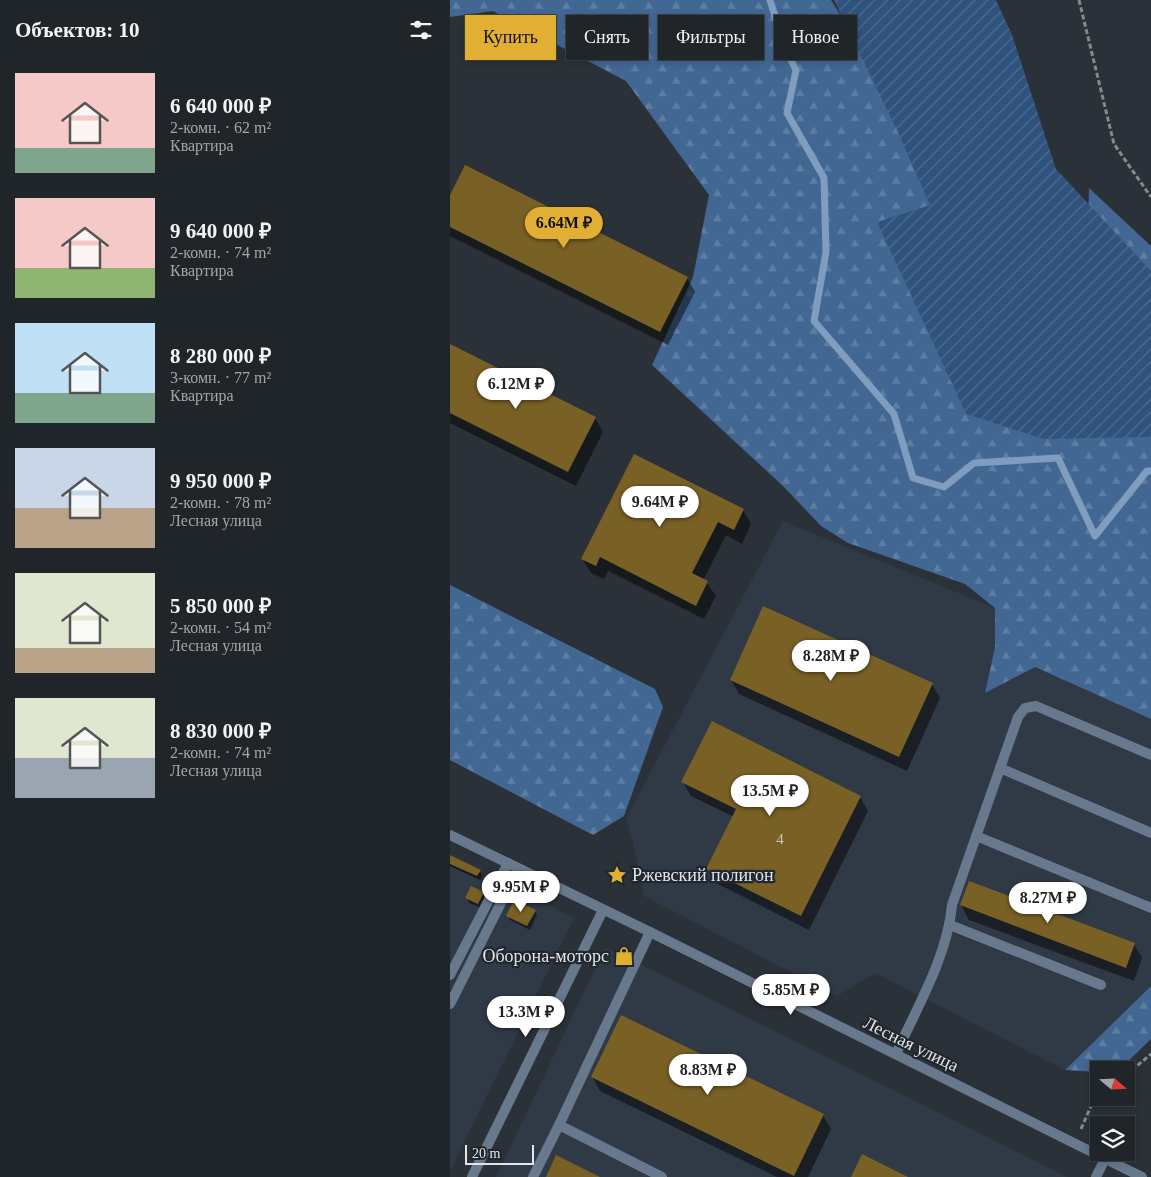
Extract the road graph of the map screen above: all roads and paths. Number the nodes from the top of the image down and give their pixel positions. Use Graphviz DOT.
graph roads {
  1 [pos="1078,0"];
  2 [pos="1151,197"];
  3 [pos="1151,755"];
  4 [pos="1000,768"];
  5 [pos="1151,833"];
  6 [pos="450,835"];
  7 [pos="976,836"];
  8 [pos="508,863"];
  9 [pos="518,869"];
  10 [pos="1151,908"];
  11 [pos="603,910"];
  12 [pos="950,924"];
  13 [pos="650,932"];
  14 [pos="450,975"];
  15 [pos="1101,985"];
  16 [pos="450,1004"];
  17 [pos="896,1054"];
  18 [pos="1151,1054"];
  19 [pos="1135,1067"];
  20 [pos="1091,1106"];
  21 [pos="559,1125"];
  22 [pos="1074,1143"];
  23 [pos="1090,1151"];
  24 [pos="1104,1161"];
  25 [pos="1109,1161"];
  26 [pos="472,1177"];
  27 [pos="533,1177"];
  28 [pos="662,1177"];
  29 [pos="1096,1177"];
  30 [pos="1142,1177"];
  1 -- 2 [label="path"];
  3 -- 4 [label="street"];
  4 -- 5 [label="street"];
  4 -- 7 [label="street"];
  6 -- 8 [label="street, Лесная улица"];
  7 -- 10 [label="street"];
  7 -- 12 [label="street"];
  8 -- 9 [label="street, Лесная улица"];
  8 -- 14 [label="street"];
  9 -- 11 [label="street, Лесная улица"];
  9 -- 16 [label="street"];
  11 -- 13 [label="street, Лесная улица"];
  11 -- 26 [label="street"];
  12 -- 15 [label="street"];
  12 -- 17 [label="street"];
  13 -- 17 [label="street, Лесная улица"];
  13 -- 21 [label="street"];
  17 -- 22 [label="street, Лесная улица"];
  18 -- 19 [label="path"];
  20 -- 22 [label="path"];
  21 -- 27 [label="street"];
  21 -- 28 [label="street"];
  22 -- 23 [label="street, Лесная улица"];
  24 -- 29 [label="street"];
  25 -- 30 [label="street, Лесная улица"];
}
